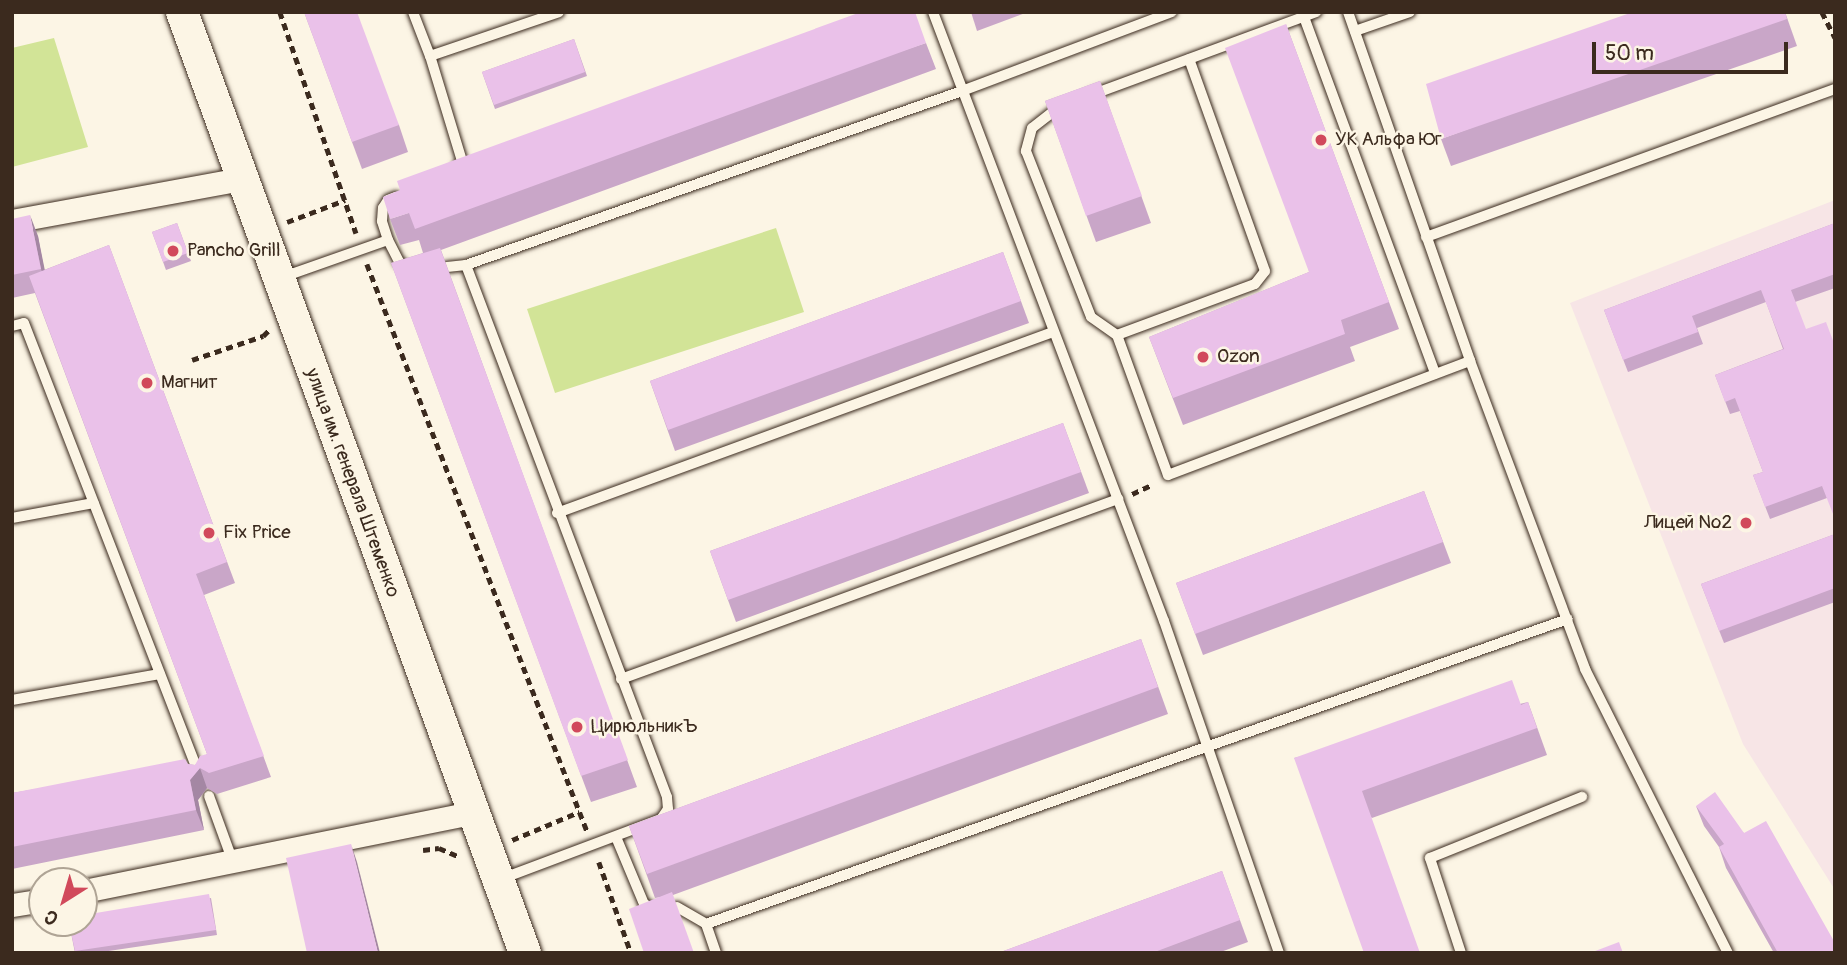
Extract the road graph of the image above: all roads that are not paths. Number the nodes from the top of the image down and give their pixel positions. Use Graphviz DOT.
graph roads {
  1 [pos="182,12"];
  2 [pos="413,12"];
  3 [pos="559,12"];
  4 [pos="933,12"];
  5 [pos="1172,12"];
  6 [pos="1315,12"];
  7 [pos="1348,12"];
  8 [pos="1410,12"];
  9 [pos="1304,17"];
  10 [pos="1354,31"];
  11 [pos="430,56"];
  12 [pos="1189,59"];
  13 [pos="1835,89"];
  14 [pos="961,91"];
  15 [pos="442,178"];
  16 [pos="241,179"];
  17 [pos="410,191"];
  18 [pos="12,220"];
  19 [pos="1426,237"];
  20 [pos="388,240"];
  21 [pos="466,265"];
  22 [pos="447,267"];
  23 [pos="418,271"];
  24 [pos="277,279"];
  25 [pos="12,326"];
  26 [pos="1053,332"];
  27 [pos="1117,335"];
  28 [pos="1470,361"];
  29 [pos="1435,374"];
  30 [pos="1118,499"];
  31 [pos="94,503"];
  32 [pos="557,513"];
  33 [pos="12,518"];
  34 [pos="1567,619"];
  35 [pos="160,674"];
  36 [pos="621,679"];
  37 [pos="12,700"];
  38 [pos="1208,745"];
  39 [pos="200,778"];
  40 [pos="209,796"];
  41 [pos="1582,797"];
  42 [pos="472,813"];
  43 [pos="616,837"];
  44 [pos="233,862"];
  45 [pos="498,880"];
  46 [pos="98,888"];
  47 [pos="677,908"];
  48 [pos="661,912"];
  49 [pos="706,924"];
  50 [pos="525,953"];
  51 [pos="716,953"];
  52 [pos="1279,953"];
  53 [pos="1461,953"];
  54 [pos="1728,953"];
  1 -- 16 [label="street, улица им. генерала Штеменко"];
  2 -- 11 [label="lane"];
  3 -- 11 [label="lane"];
  4 -- 14 [label="lane"];
  5 -- 14 [label="lane"];
  6 -- 9 [label="lane"];
  7 -- 10 [label="lane"];
  8 -- 10 [label="lane"];
  9 -- 12 [label="lane"];
  9 -- 29 [label="lane"];
  10 -- 19 [label="lane"];
  11 -- 15 [label="lane"];
  12 -- 27 [label="lane"];
  12 -- 27 [label="lane"];
  13 -- 19 [label="lane"];
  14 -- 21 [label="lane"];
  14 -- 26 [label="lane"];
  16 -- 18 [label="street"];
  16 -- 24 [label="street, улица им. генерала Штеменко"];
  17 -- 20 [label="lane"];
  19 -- 28 [label="lane"];
  20 -- 23 [label="lane"];
  20 -- 24 [label="lane"];
  21 -- 22 [label="lane"];
  21 -- 32 [label="lane"];
  24 -- 42 [label="street, улица им. генерала Штеменко"];
  25 -- 31 [label="lane"];
  26 -- 30 [label="lane"];
  26 -- 32 [label="lane"];
  27 -- 29 [label="lane"];
  28 -- 29 [label="lane"];
  28 -- 34 [label="lane"];
  30 -- 36 [label="lane"];
  30 -- 38 [label="lane"];
  31 -- 33 [label="lane"];
  31 -- 35 [label="lane"];
  32 -- 36 [label="lane"];
  34 -- 38 [label="lane"];
  34 -- 54 [label="lane"];
  35 -- 37 [label="lane"];
  35 -- 39 [label="lane"];
  36 -- 43 [label="lane"];
  38 -- 49 [label="lane"];
  38 -- 52 [label="lane"];
  40 -- 44 [label="lane"];
  41 -- 53 [label="lane"];
  42 -- 44 [label="street"];
  42 -- 45 [label="street, улица им. генерала Штеменко"];
  43 -- 45 [label="lane"];
  43 -- 48 [label="lane"];
  44 -- 46 [label="street"];
  45 -- 50 [label="street, улица им. генерала Штеменко"];
  47 -- 49 [label="lane"];
  49 -- 51 [label="lane"];
}
